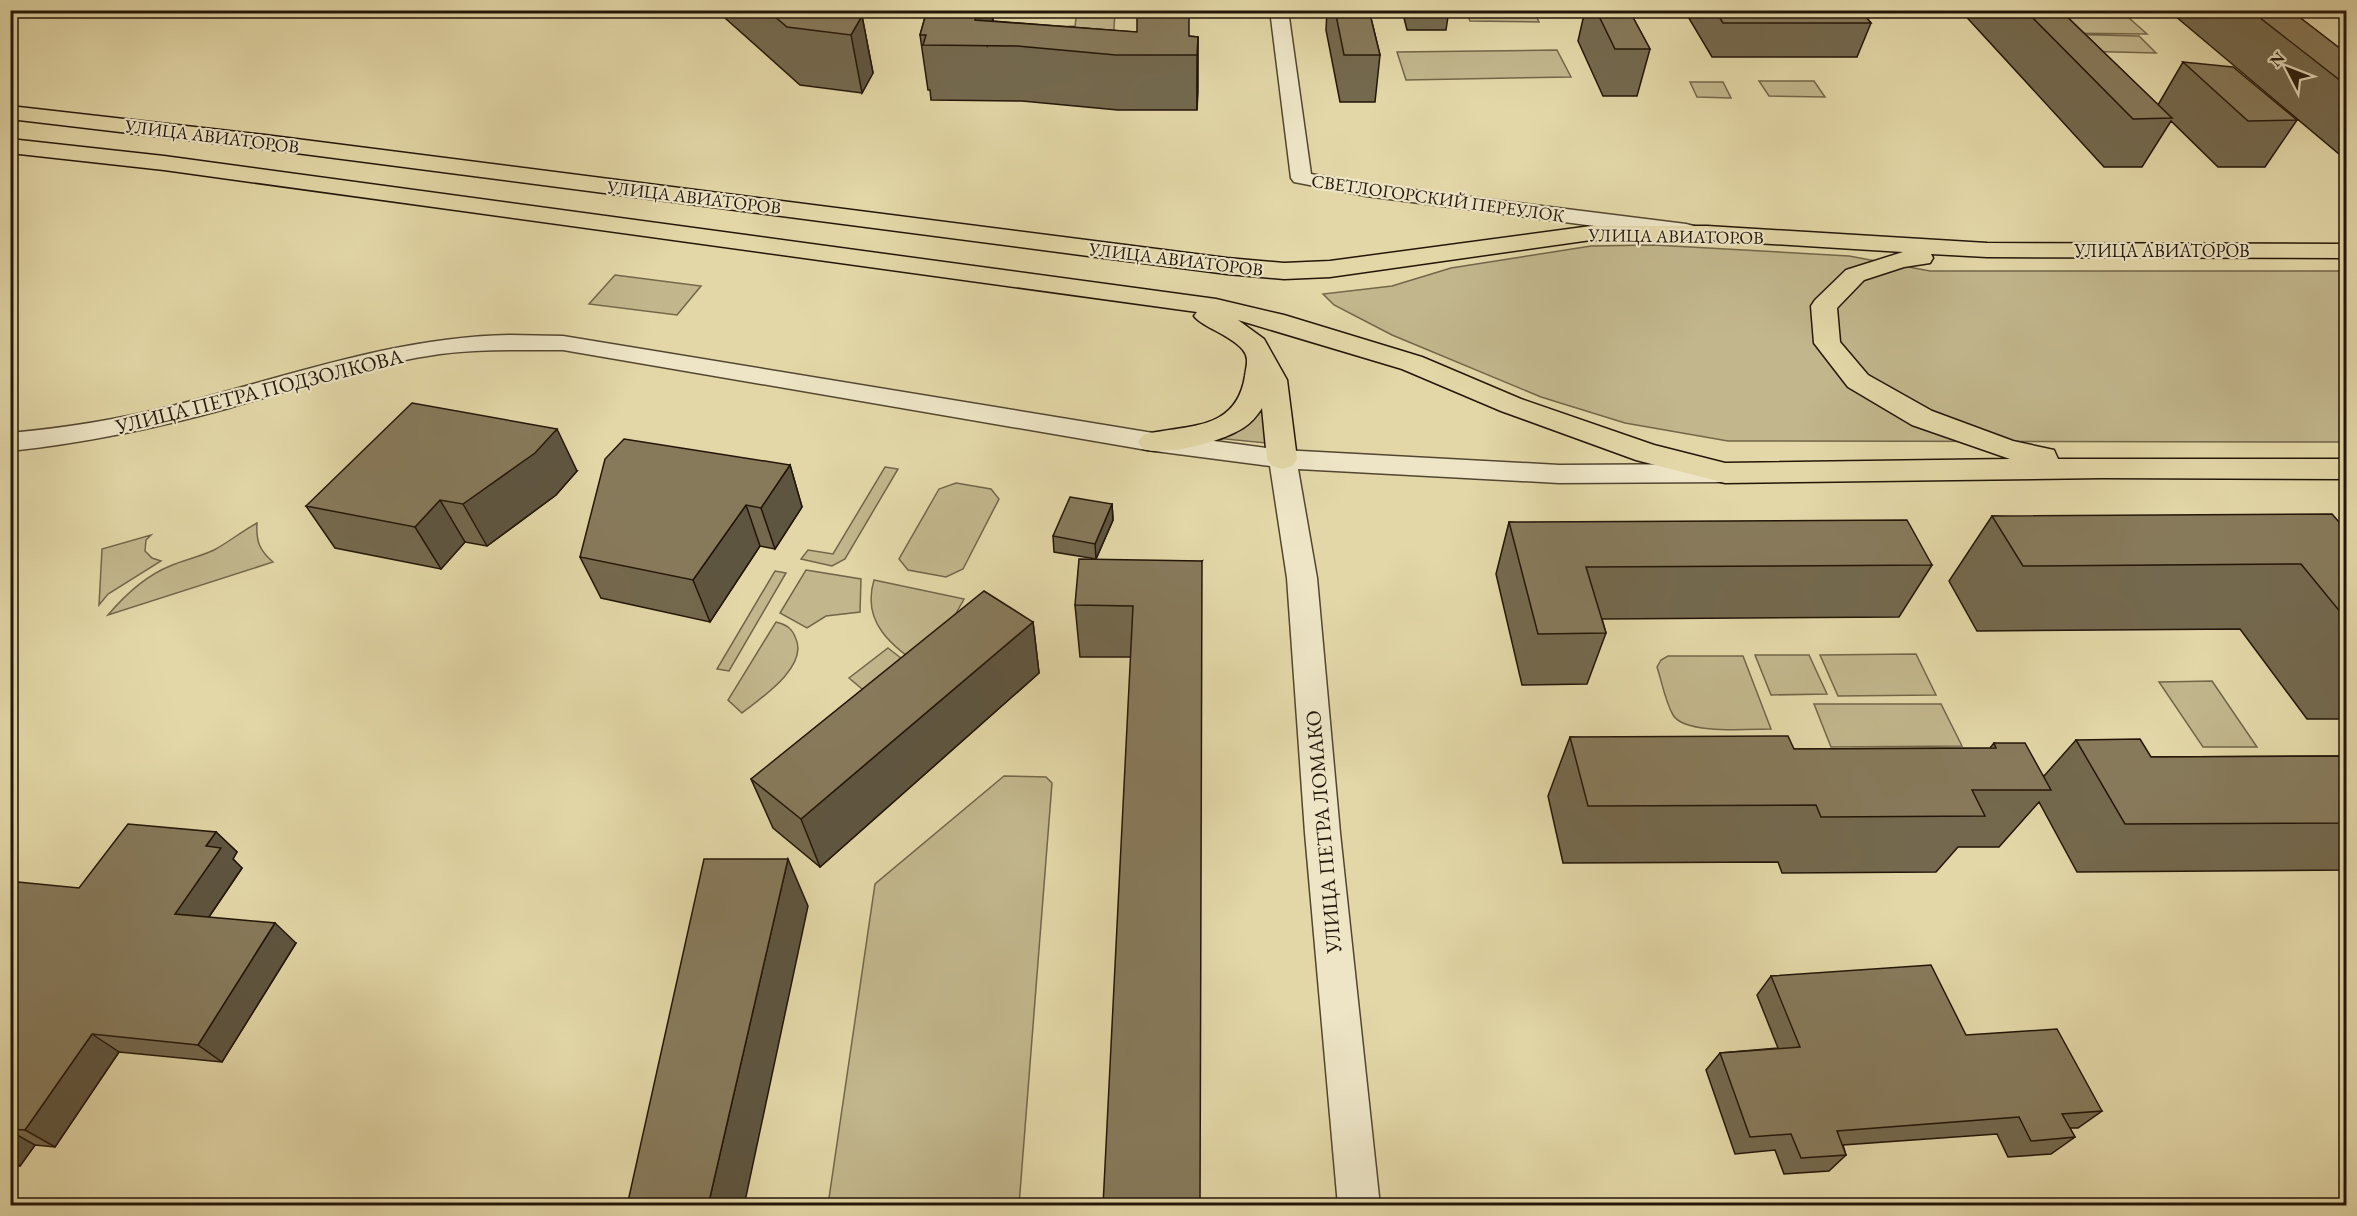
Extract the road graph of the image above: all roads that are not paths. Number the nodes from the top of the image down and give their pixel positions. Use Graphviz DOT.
graph roads {
  1 [pos="1279,10"];
  2 [pos="10,112"];
  3 [pos="10,146"];
  4 [pos="1707,233"];
  5 [pos="1987,250"];
  6 [pos="2346,251"];
  7 [pos="1166,300"];
  8 [pos="508,342"];
  9 [pos="1261,359"];
  10 [pos="10,442"];
  11 [pos="1153,442"];
  12 [pos="1282,459"];
  13 [pos="2102,468"];
  14 [pos="2346,469"];
  15 [pos="1725,473"];
  16 [pos="1359,1206"];
  1 -- 4 [label="street, СВЕТЛОГОРСКИЙ ПЕРЕУЛОК"];
  2 -- 4 [label="main road, УЛИЦА АВИАТОРОВ"];
  3 -- 7 [label="main road, УЛИЦА АВИАТОРОВ"];
  4 -- 5 [label="main road, УЛИЦА АВИАТОРОВ"];
  5 -- 6 [label="main road, УЛИЦА АВИАТОРОВ"];
  5 -- 13 [label="main road"];
  7 -- 9 [label="main road"];
  7 -- 15 [label="main road, УЛИЦА АВИАТОРОВ"];
  8 -- 10 [label="street, УЛИЦА ПЕТРА ПОДЗОЛКОВА"];
  8 -- 11 [label="street, УЛИЦА АВИАТОРОВ"];
  9 -- 11 [label="main road"];
  9 -- 12 [label="main road"];
  11 -- 12 [label="street, УЛИЦА АВИАТОРОВ"];
  12 -- 15 [label="street, УЛИЦА АВИАТОРОВ"];
  12 -- 16 [label="street, УЛИЦА ПЕТРА ЛОМАКО"];
  13 -- 14 [label="main road, УЛИЦА АВИАТОРОВ"];
  13 -- 15 [label="main road, УЛИЦА АВИАТОРОВ"];
}
